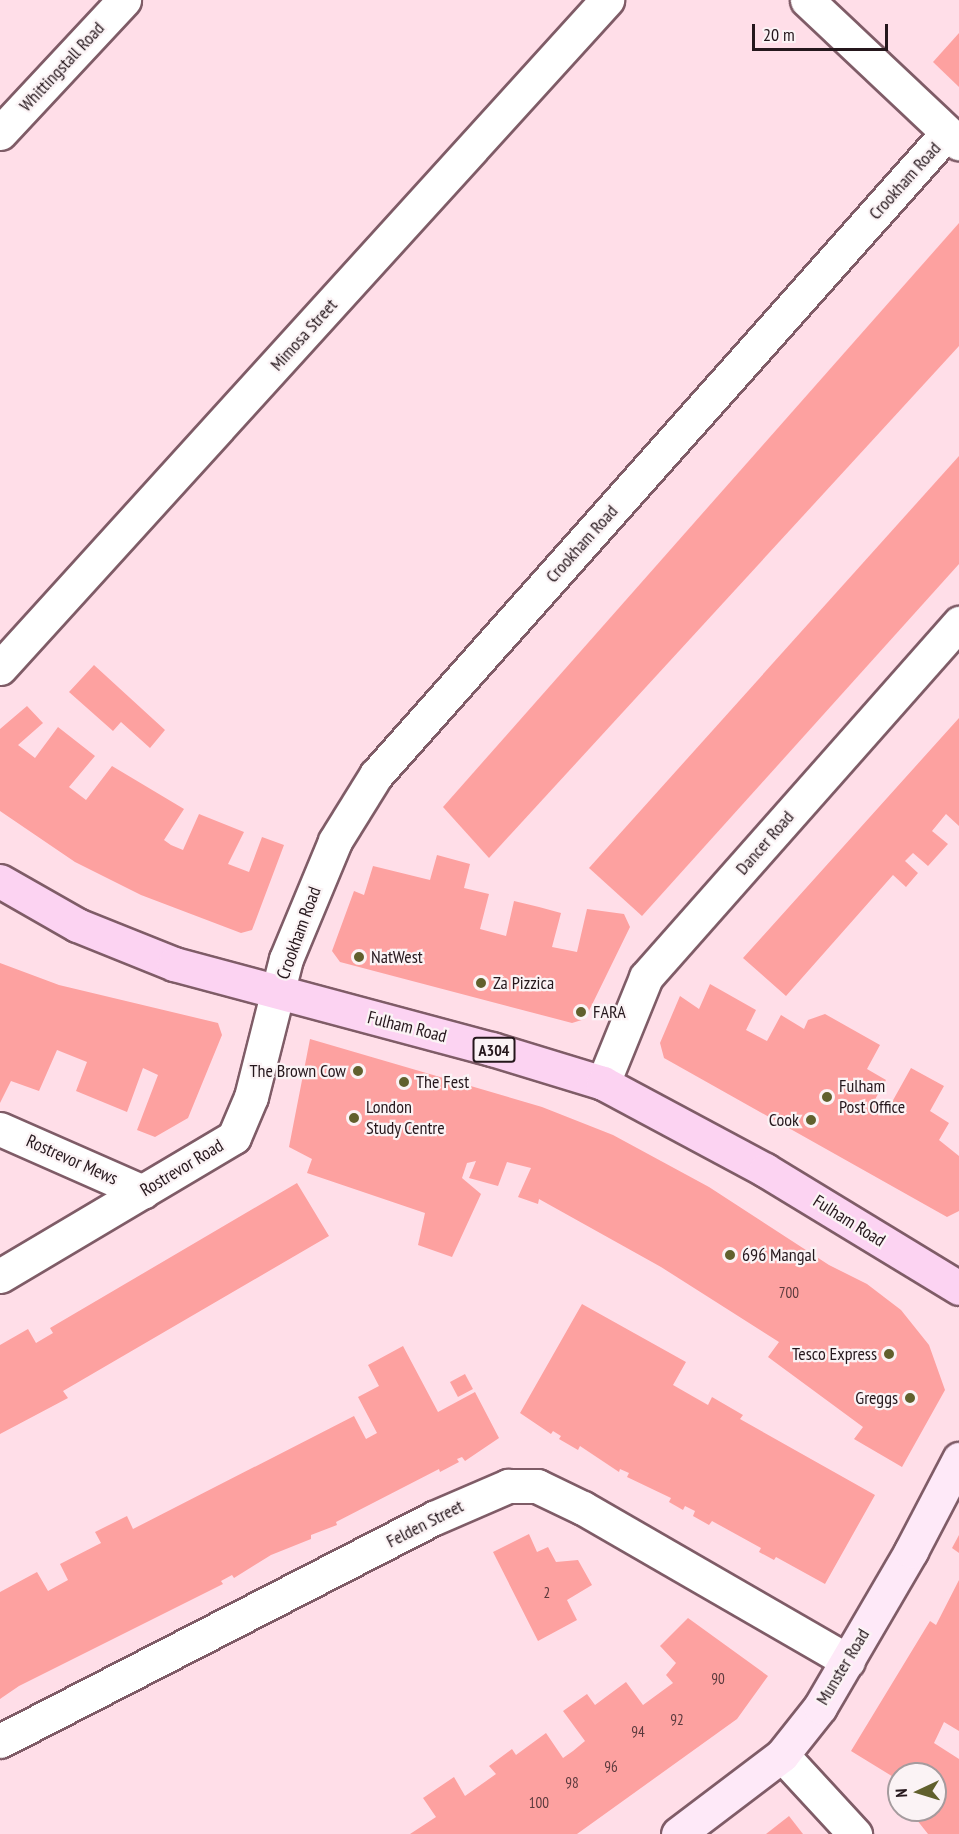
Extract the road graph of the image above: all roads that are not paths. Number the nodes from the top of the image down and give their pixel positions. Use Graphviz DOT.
graph roads {
  1 [pos="124,0"];
  2 [pos="607,0"];
  3 [pos="807,0"];
  4 [pos="0,133"];
  5 [pos="953,138"];
  6 [pos="959,623"];
  7 [pos="0,668"];
  8 [pos="0,881"];
  9 [pos="278,992"];
  10 [pos="603,1083"];
  11 [pos="0,1129"];
  12 [pos="143,1192"];
  13 [pos="0,1276"];
  14 [pos="959,1288"];
  15 [pos="959,1459"];
  16 [pos="849,1661"];
  17 [pos="0,1741"];
  18 [pos="782,1755"];
  19 [pos="678,1834"];
  20 [pos="855,1834"];
  1 -- 4 [label="street, Whittingstall Road"];
  2 -- 7 [label="street, Mimosa Street"];
  3 -- 5 [label="street"];
  5 -- 9 [label="street, Crookham Road"];
  6 -- 10 [label="street, Dancer Road"];
  8 -- 9 [label="main road, Fulham Road / A304"];
  9 -- 10 [label="main road, Fulham Road / A304"];
  9 -- 12 [label="street, Rostrevor Road"];
  10 -- 14 [label="main road, Fulham Road / A304"];
  11 -- 12 [label="street, Rostrevor Mews"];
  12 -- 13 [label="street, Rostrevor Road"];
  15 -- 16 [label="street, Munster Road"];
  16 -- 17 [label="street, Felden Street"];
  16 -- 18 [label="street, Munster Road"];
  18 -- 19 [label="street, Munster Road"];
  18 -- 20 [label="street"];
}
